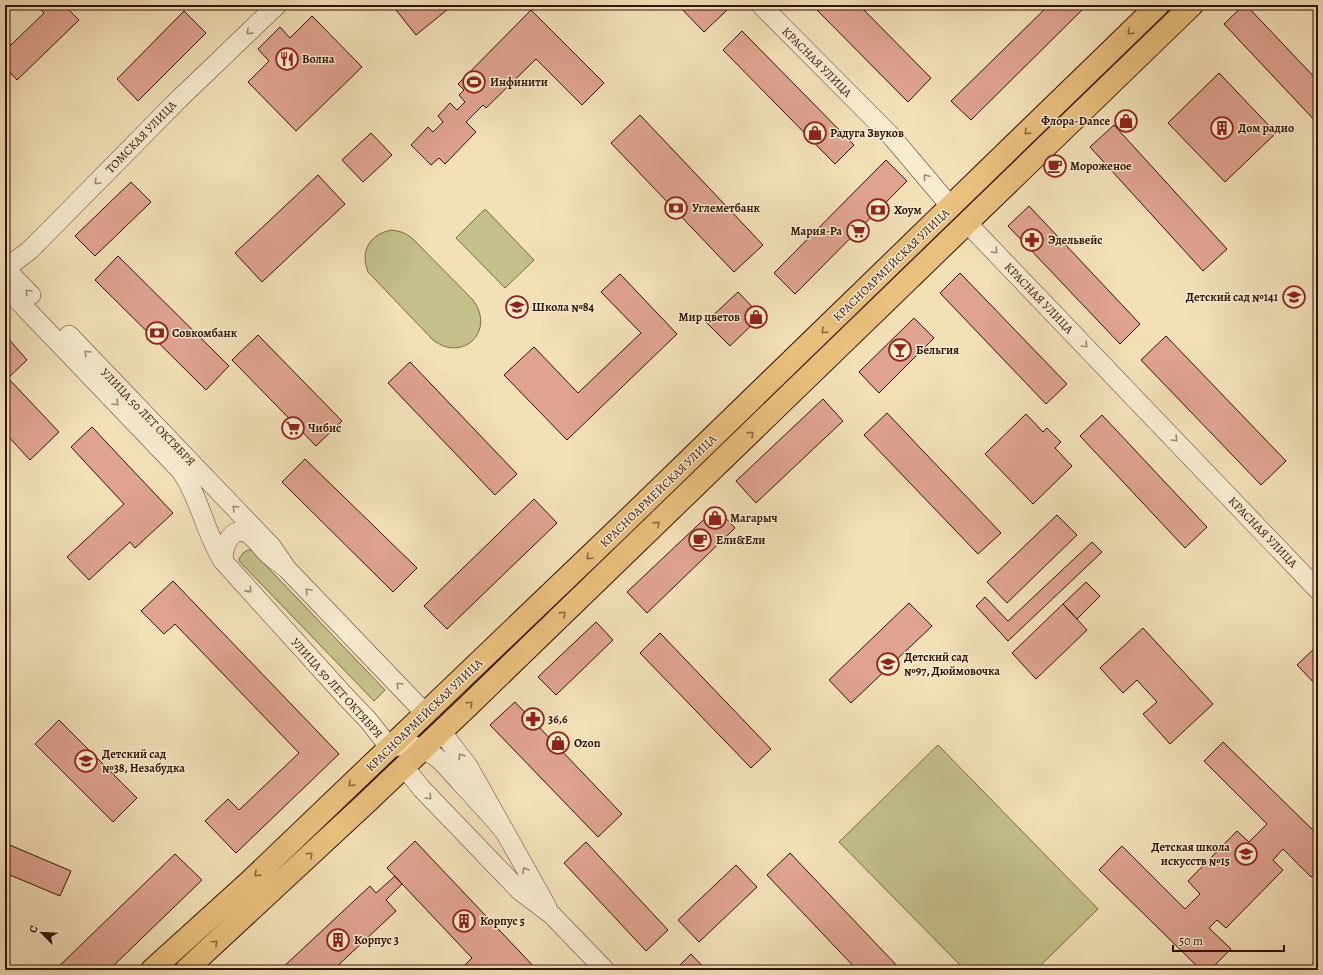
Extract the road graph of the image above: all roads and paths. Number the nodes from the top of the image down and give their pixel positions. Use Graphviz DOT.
graph roads {
  1 [pos="277,5"];
  2 [pos="761,5"];
  3 [pos="1158,5"];
  4 [pos="1192,5"];
  5 [pos="951,207"];
  6 [pos="968,223"];
  7 [pos="5,269"];
  8 [pos="5,287"];
  9 [pos="223,561"];
  10 [pos="287,569"];
  11 [pos="1318,590"];
  12 [pos="425,713"];
  13 [pos="441,731"];
  14 [pos="390,748"];
  15 [pos="423,749"];
  16 [pos="404,767"];
  17 [pos="503,830"];
  18 [pos="552,916"];
  19 [pos="152,970"];
  20 [pos="186,970"];
  21 [pos="605,970"];
  1 -- 7 [label="street, ТОМСКАЯ УЛИЦА, one-way"];
  5 -- 2 [label="street, КРАСНАЯ УЛИЦА, one-way"];
  3 -- 5 [label="main road, КРАСНОАРМЕЙСКАЯ УЛИЦА, one-way"];
  4 -- 6 [label="main road, КРАСНОАРМЕЙСКАЯ УЛИЦА"];
  5 -- 6 [label="main road, КРАСНАЯ УЛИЦА"];
  5 -- 12 [label="main road, КРАСНОАРМЕЙСКАЯ УЛИЦА, one-way"];
  6 -- 11 [label="street, КРАСНАЯ УЛИЦА, one-way"];
  13 -- 6 [label="main road, КРАСНОАРМЕЙСКАЯ УЛИЦА, one-way"];
  10 -- 7 [label="street, УЛИЦА 50 ЛЕТ ОКТЯБРЯ, one-way"];
  8 -- 9 [label="street, УЛИЦА 50 ЛЕТ ОКТЯБРЯ, one-way"];
  9 -- 10 [label="street, УЛИЦА 50 ЛЕТ ОКТЯБРЯ"];
  9 -- 14 [label="street, УЛИЦА 50 ЛЕТ ОКТЯБРЯ, one-way"];
  12 -- 10 [label="street, УЛИЦА 50 ЛЕТ ОКТЯБРЯ, one-way"];
  12 -- 13 [label="main road, УЛИЦА 50 ЛЕТ ОКТЯБРЯ"];
  12 -- 14 [label="main road, КРАСНОАРМЕЙСКАЯ УЛИЦА"];
  13 -- 15 [label="main road, КРАСНОАРМЕЙСКАЯ УЛИЦА"];
  17 -- 13 [label="street, УЛИЦА 50 ЛЕТ ОКТЯБРЯ, one-way"];
  14 -- 15 [label="street"];
  14 -- 16 [label="main road, УЛИЦА 50 ЛЕТ ОКТЯБРЯ"];
  14 -- 19 [label="main road, КРАСНОАРМЕЙСКАЯ УЛИЦА, one-way"];
  15 -- 16 [label="main road, КРАСНОАРМЕЙСКАЯ УЛИЦА"];
  15 -- 17 [label="street"];
  16 -- 18 [label="street, УЛИЦА 50 ЛЕТ ОКТЯБРЯ, one-way"];
  20 -- 16 [label="main road, КРАСНОАРМЕЙСКАЯ УЛИЦА, one-way"];
  18 -- 17 [label="street, УЛИЦА 50 ЛЕТ ОКТЯБРЯ, one-way"];
  18 -- 21 [label="street, УЛИЦА 50 ЛЕТ ОКТЯБРЯ"];
}
